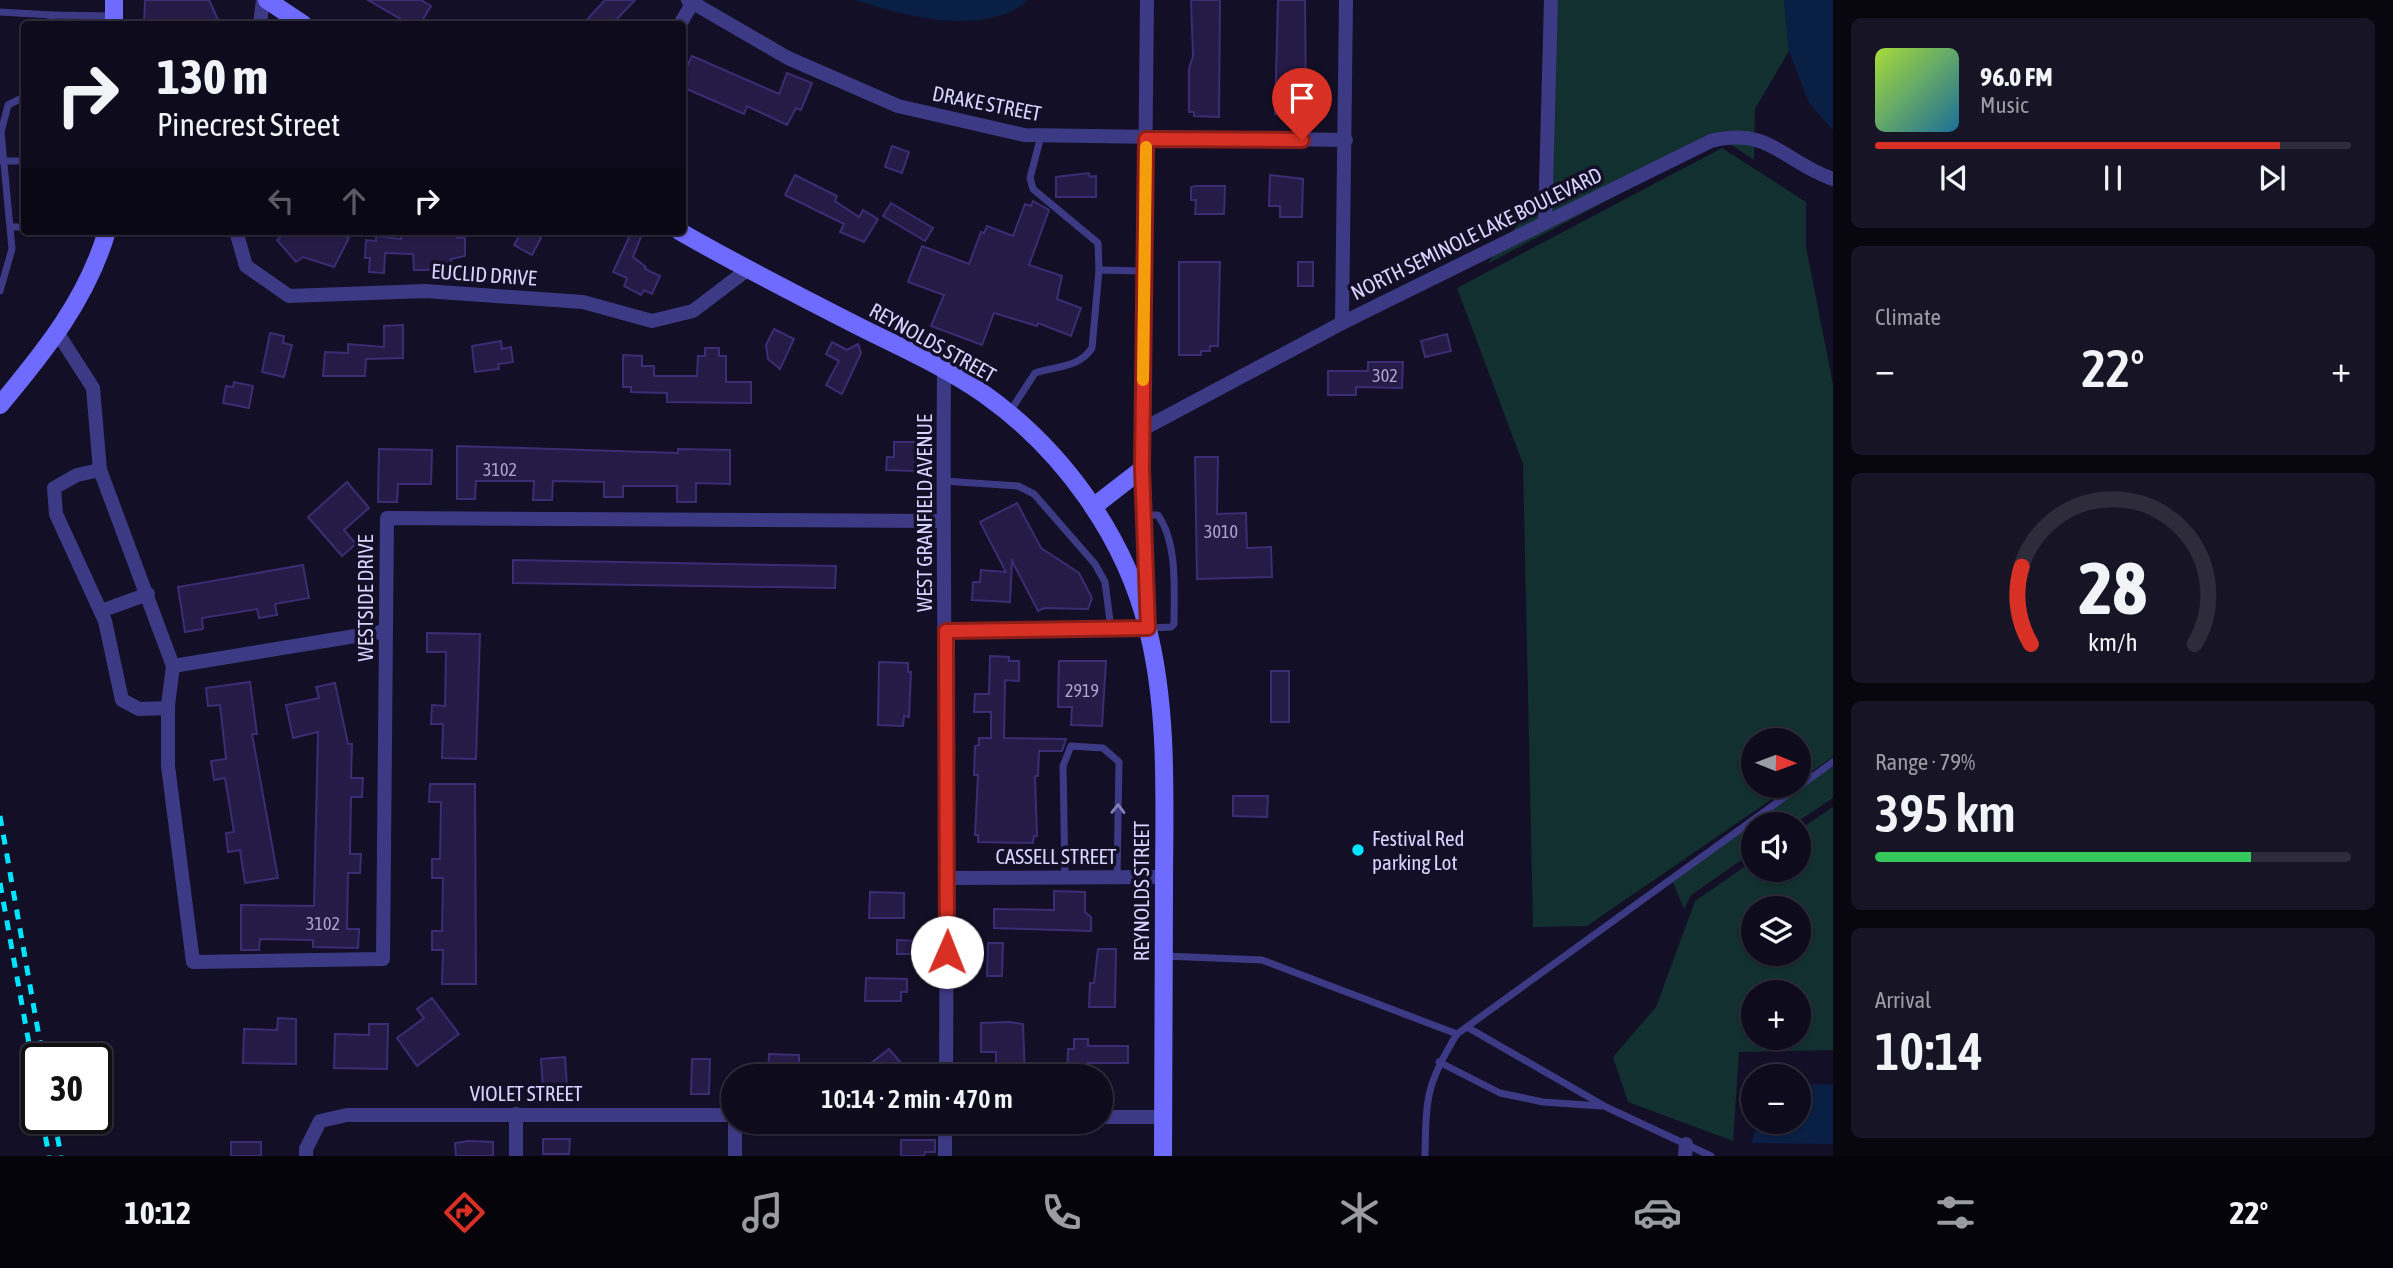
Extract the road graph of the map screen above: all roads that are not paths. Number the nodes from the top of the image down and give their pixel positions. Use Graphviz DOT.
graph roads {
  1 [pos="265,0"];
  2 [pos="1147,0"];
  3 [pos="1346,0"];
  4 [pos="1551,0"];
  5 [pos="690,2"];
  6 [pos="0,12"];
  7 [pos="114,14"];
  8 [pos="51,15"];
  9 [pos="51,21"];
  10 [pos="261,21"];
  11 [pos="298,21"];
  12 [pos="681,21"];
  13 [pos="21,98"];
  14 [pos="1041,136"];
  15 [pos="1146,139"];
  16 [pos="1346,140"];
  17 [pos="3,161"];
  18 [pos="21,161"];
  19 [pos="1833,179"];
  20 [pos="1545,222"];
  21 [pos="11,227"];
  22 [pos="21,227"];
  23 [pos="106,235"];
  24 [pos="237,235"];
  25 [pos="686,235"];
  26 [pos="747,270"];
  27 [pos="1099,270"];
  28 [pos="1143,271"];
  29 [pos="0,291"];
  30 [pos="1342,323"];
  31 [pos="57,332"];
  32 [pos="944,369"];
  33 [pos="0,405"];
  34 [pos="1009,413"];
  35 [pos="1143,429"];
  36 [pos="1142,469"];
  37 [pos="100,470"];
  38 [pos="943,481"];
  39 [pos="1093,507"];
  40 [pos="1144,515"];
  41 [pos="942,521"];
  42 [pos="148,594"];
  43 [pos="100,611"];
  44 [pos="1148,628"];
  45 [pos="1111,629"];
  46 [pos="386,631"];
  47 [pos="946,631"];
  48 [pos="173,666"];
  49 [pos="168,708"];
  50 [pos="1833,762"];
  51 [pos="1065,877"];
  52 [pos="1118,877"];
  53 [pos="1164,877"];
  54 [pos="948,878"];
  55 [pos="1163,956"];
  56 [pos="1467,1027"];
  57 [pos="1457,1034"];
  58 [pos="1439,1062"];
  59 [pos="946,1064"];
  60 [pos="1606,1107"];
  61 [pos="516,1114"];
  62 [pos="721,1115"];
  63 [pos="1113,1117"];
  64 [pos="1163,1117"];
  65 [pos="735,1134"];
  66 [pos="945,1134"];
  67 [pos="1686,1150"];
  68 [pos="306,1156"];
  69 [pos="516,1156"];
  70 [pos="735,1156"];
  71 [pos="945,1156"];
  72 [pos="1163,1156"];
  73 [pos="1425,1156"];
  74 [pos="1711,1156"];
  1 -- 10 [label="street"];
  1 -- 11 [label="main road"];
  2 -- 15 [label="street, REYNOLDS STREET"];
  3 -- 16 [label="street"];
  4 -- 20 [label="street"];
  5 -- 12 [label="street"];
  5 -- 14 [label="street, DRAKE STREET"];
  6 -- 8 [label="lane"];
  7 -- 8 [label="lane"];
  8 -- 9 [label="lane"];
  13 -- 17 [label="lane"];
  14 -- 15 [label="street, DRAKE STREET"];
  14 -- 27 [label="lane"];
  15 -- 16 [label="street, DRAKE STREET"];
  15 -- 28 [label="street, REYNOLDS STREET"];
  16 -- 30 [label="street"];
  17 -- 18 [label="lane"];
  17 -- 21 [label="lane"];
  19 -- 20 [label="street, NORTH SEMINOLE LAKE BOULEVARD"];
  20 -- 30 [label="street, NORTH SEMINOLE LAKE BOULEVARD"];
  21 -- 22 [label="lane"];
  21 -- 29 [label="lane"];
  23 -- 31 [label="main road"];
  24 -- 26 [label="street, EUCLID DRIVE"];
  25 -- 26 [label="main road, REYNOLDS STREET"];
  26 -- 32 [label="main road, REYNOLDS STREET"];
  27 -- 28 [label="lane"];
  27 -- 34 [label="lane"];
  28 -- 35 [label="street, REYNOLDS STREET"];
  30 -- 35 [label="street, NORTH SEMINOLE LAKE BOULEVARD"];
  31 -- 33 [label="main road"];
  31 -- 37 [label="street"];
  32 -- 34 [label="main road, REYNOLDS STREET"];
  32 -- 38 [label="street, WEST GRANFIELD AVENUE"];
  34 -- 39 [label="main road, REYNOLDS STREET"];
  35 -- 36 [label="street, REYNOLDS STREET"];
  36 -- 39 [label="main road"];
  36 -- 40 [label="street, REYNOLDS STREET"];
  37 -- 42 [label="street"];
  37 -- 43 [label="street"];
  38 -- 41 [label="street, WEST GRANFIELD AVENUE"];
  38 -- 45 [label="lane"];
  39 -- 44 [label="main road, REYNOLDS STREET"];
  40 -- 44 [label="street, REYNOLDS STREET"];
  40 -- 44 [label="lane"];
  41 -- 46 [label="street, WESTSIDE DRIVE"];
  41 -- 47 [label="street, WEST GRANFIELD AVENUE"];
  42 -- 43 [label="street"];
  42 -- 48 [label="street"];
  43 -- 49 [label="street"];
  44 -- 45 [label="street"];
  44 -- 53 [label="main road, REYNOLDS STREET"];
  45 -- 47 [label="street"];
  46 -- 48 [label="street"];
  46 -- 49 [label="street, WESTSIDE DRIVE"];
  47 -- 54 [label="street, WEST GRANFIELD AVENUE"];
  48 -- 49 [label="street"];
  50 -- 56 [label="lane"];
  51 -- 52 [label="street, CASSELL STREET"];
  52 -- 51 [label="lane, one-way"];
  51 -- 54 [label="street, CASSELL STREET"];
  52 -- 53 [label="street, CASSELL STREET"];
  53 -- 55 [label="main road, REYNOLDS STREET"];
  54 -- 59 [label="street, WEST GRANFIELD AVENUE"];
  55 -- 57 [label="lane"];
  55 -- 64 [label="main road, REYNOLDS STREET"];
  56 -- 57 [label="lane"];
  56 -- 60 [label="lane"];
  57 -- 58 [label="lane"];
  58 -- 60 [label="lane"];
  58 -- 73 [label="lane"];
  60 -- 67 [label="lane"];
  61 -- 62 [label="street, VIOLET STREET"];
  61 -- 68 [label="street, VIOLET STREET"];
  61 -- 69 [label="street"];
  63 -- 64 [label="street"];
  64 -- 72 [label="main road, REYNOLDS STREET"];
  65 -- 70 [label="street"];
  66 -- 71 [label="street"];
  67 -- 74 [label="lane"];
}
